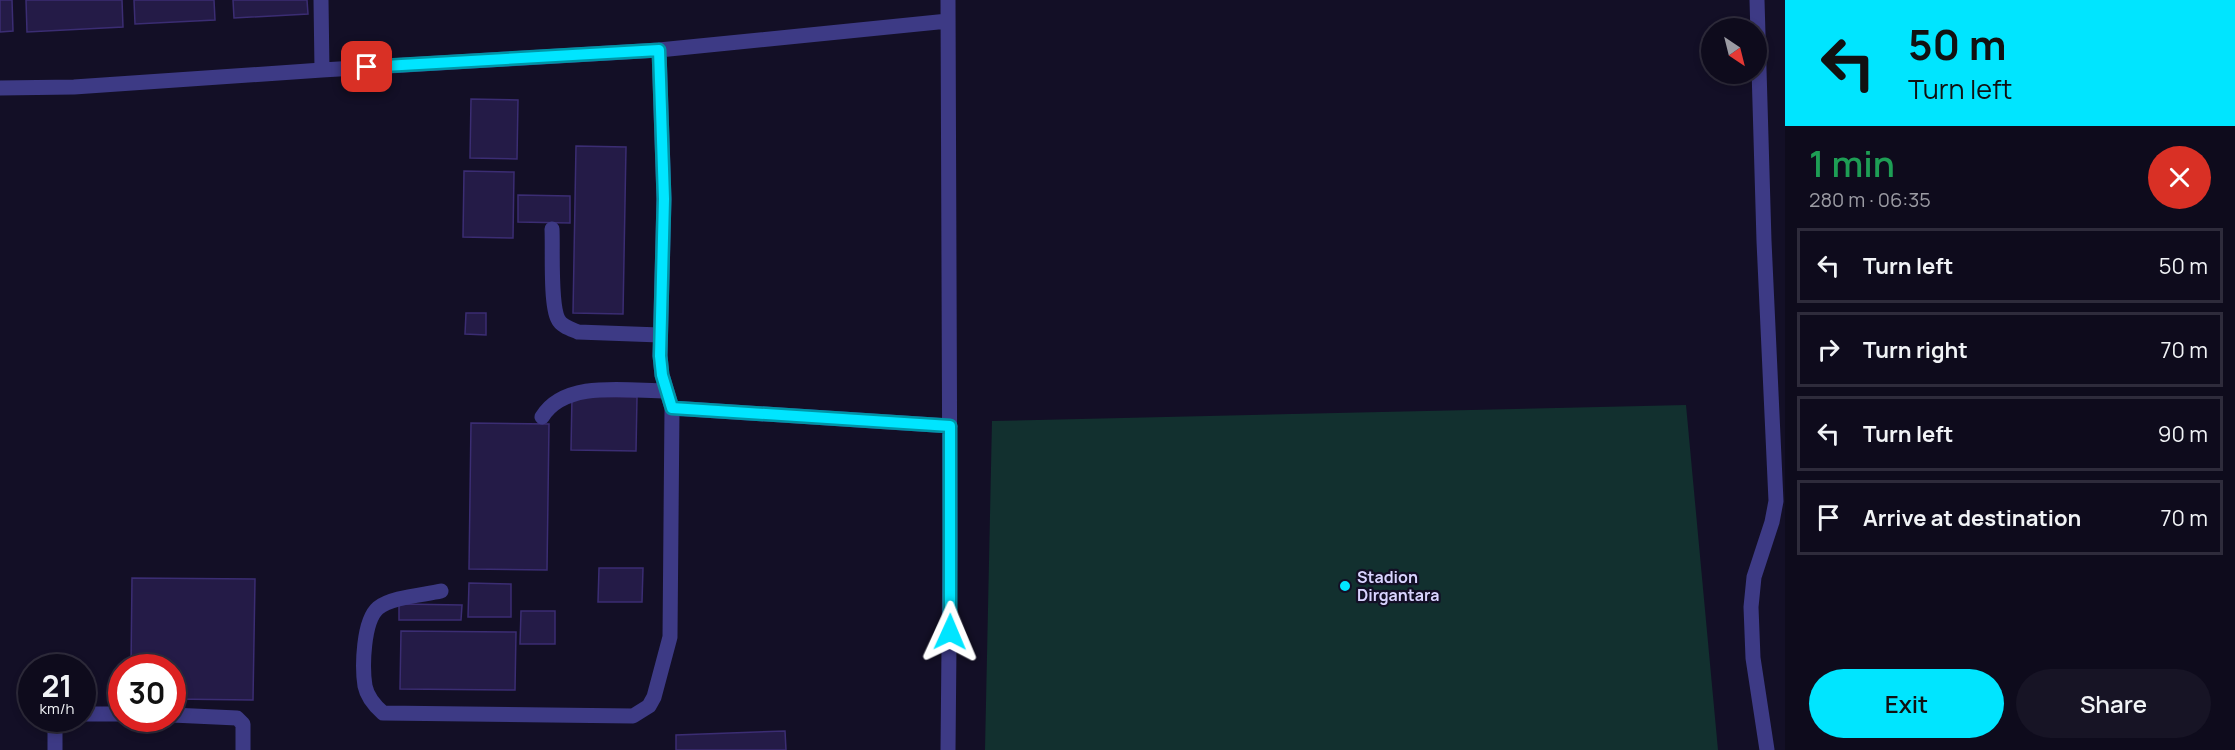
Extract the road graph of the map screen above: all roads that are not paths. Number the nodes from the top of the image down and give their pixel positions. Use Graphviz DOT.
graph roads {
  1 [pos="321,0"];
  2 [pos="948,0"];
  3 [pos="1757,0"];
  4 [pos="948,21"];
  5 [pos="659,50"];
  6 [pos="322,70"];
  7 [pos="0,88"];
  8 [pos="552,229"];
  9 [pos="660,335"];
  10 [pos="668,391"];
  11 [pos="672,408"];
  12 [pos="542,417"];
  13 [pos="950,426"];
  14 [pos="441,591"];
  15 [pos="186,716"];
  16 [pos="55,732"];
  17 [pos="55,750"];
  18 [pos="243,750"];
  19 [pos="948,750"];
  20 [pos="1767,750"];
  1 -- 6 [label="street"];
  2 -- 4 [label="street"];
  3 -- 20 [label="street"];
  4 -- 5 [label="street"];
  4 -- 13 [label="street"];
  5 -- 6 [label="street"];
  5 -- 9 [label="street"];
  6 -- 7 [label="street"];
  8 -- 9 [label="street"];
  9 -- 10 [label="street"];
  10 -- 11 [label="street"];
  10 -- 12 [label="street"];
  11 -- 13 [label="street"];
  11 -- 14 [label="street"];
  13 -- 19 [label="street"];
  15 -- 18 [label="street"];
  16 -- 17 [label="street"];
}
